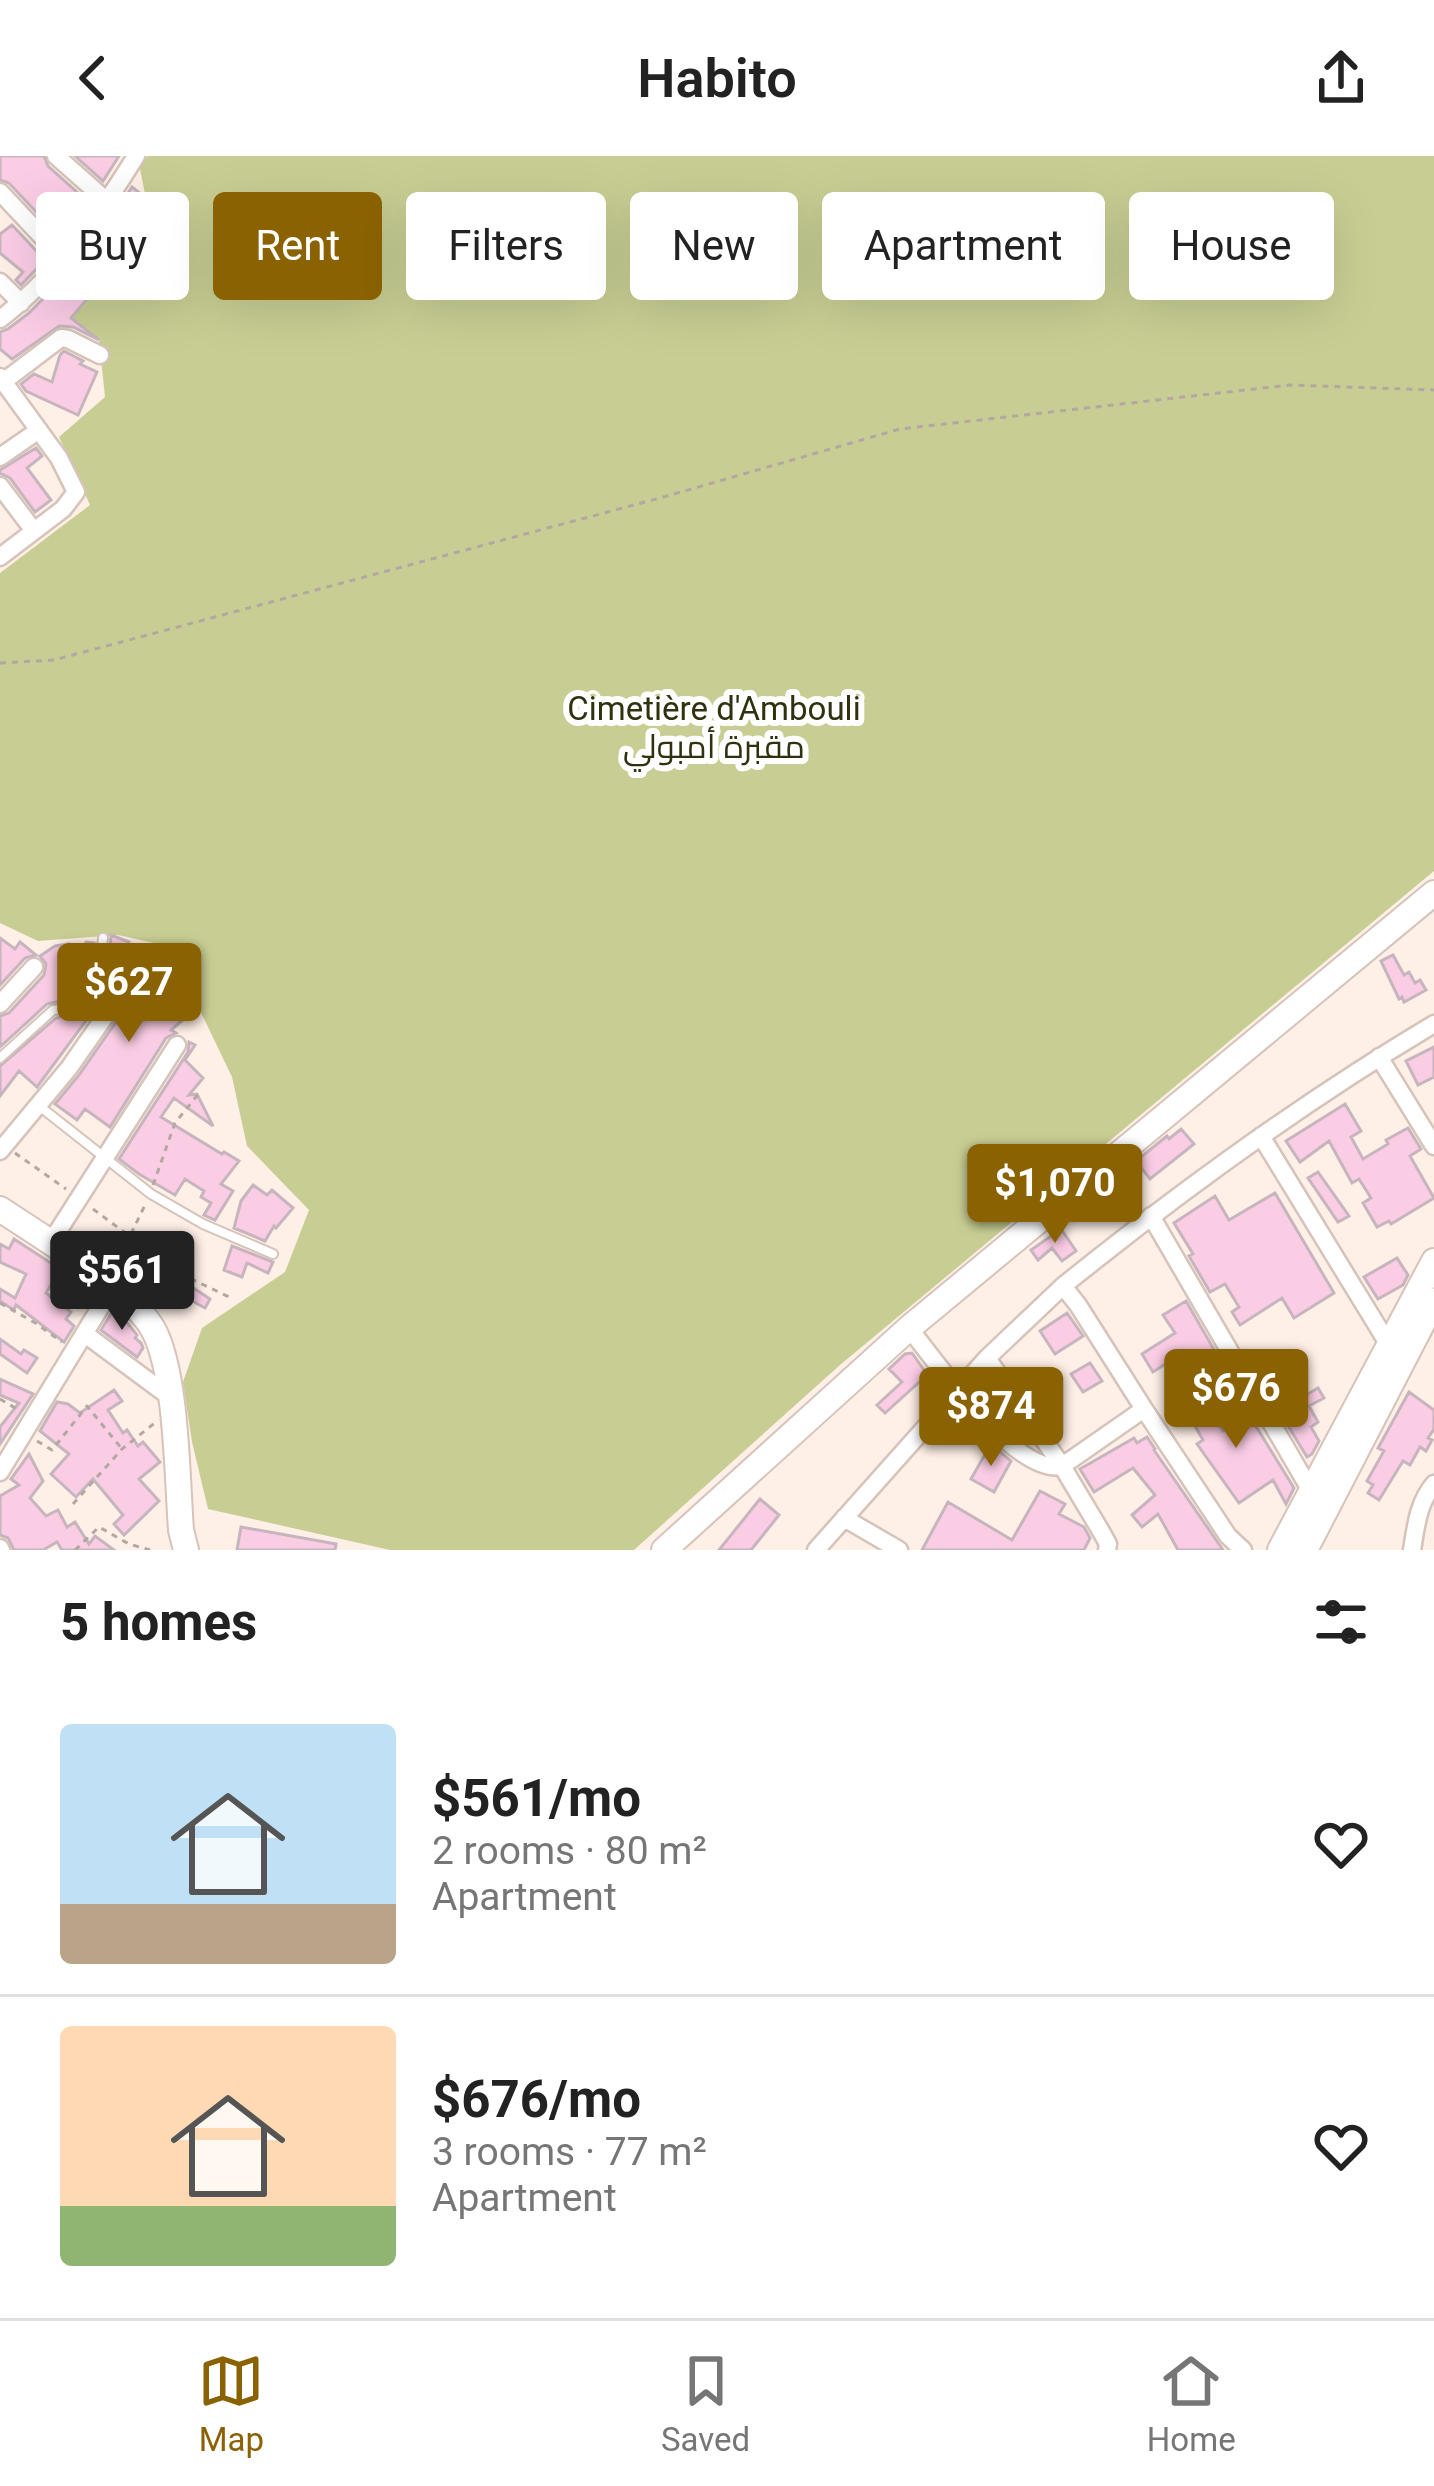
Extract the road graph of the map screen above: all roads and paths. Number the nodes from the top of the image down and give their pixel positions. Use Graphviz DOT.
graph roads {
  1 [pos="56,156"];
  2 [pos="136,156"];
  3 [pos="97,192"];
  4 [pos="114,192"];
  5 [pos="0,193"];
  6 [pos="36,230"];
  7 [pos="0,282"];
  8 [pos="36,288"];
  9 [pos="21,303"];
  10 [pos="0,319"];
  11 [pos="100,355"];
  12 [pos="2,380"];
  13 [pos="1434,390"];
  14 [pos="39,430"];
  15 [pos="0,458"];
  16 [pos="0,486"];
  17 [pos="34,531"];
  18 [pos="0,557"];
  19 [pos="0,663"];
  20 [pos="1434,893"];
  21 [pos="103,938"];
  22 [pos="143,962"];
  23 [pos="34,967"];
  24 [pos="0,1004"];
  25 [pos="1434,1024"];
  26 [pos="177,1045"];
  27 [pos="1379,1057"];
  28 [pos="0,1058"];
  29 [pos="37,1104"];
  30 [pos="1262,1136"];
  31 [pos="1434,1147"];
  32 [pos="2,1148"];
  33 [pos="103,1156"];
  34 [pos="79,1198"];
  35 [pos="0,1210"];
  36 [pos="1150,1216"];
  37 [pos="50,1242"];
  38 [pos="273,1254"];
  39 [pos="1434,1261"];
  40 [pos="1063,1286"];
  41 [pos="112,1288"];
  42 [pos="229,1297"];
  43 [pos="1428,1299"];
  44 [pos="0,1304"];
  45 [pos="909,1328"];
  46 [pos="85,1334"];
  47 [pos="74,1350"];
  48 [pos="1396,1355"];
  49 [pos="987,1358"];
  50 [pos="957,1390"];
  51 [pos="0,1400"];
  52 [pos="171,1404"];
  53 [pos="1144,1409"];
  54 [pos="30,1426"];
  55 [pos="122,1449"];
  56 [pos="1062,1466"];
  57 [pos="0,1472"];
  58 [pos="1434,1484"];
  59 [pos="1311,1491"];
  60 [pos="73,1504"];
  61 [pos="844,1518"];
  62 [pos="75,1550"];
  63 [pos="150,1550"];
  64 [pos="187,1550"];
  65 [pos="664,1550"];
  66 [pos="816,1550"];
  67 [pos="899,1550"];
  68 [pos="1107,1550"];
  69 [pos="1243,1550"];
  70 [pos="1280,1550"];
  71 [pos="1305,1550"];
  72 [pos="1412,1550"];
  1 -- 3 [label="street"];
  2 -- 4 [label="street"];
  5 -- 6 [label="street"];
  7 -- 9 [label="street"];
  8 -- 9 [label="street"];
  9 -- 10 [label="street"];
  11 -- 12 [label="street"];
  12 -- 14 [label="street"];
  13 -- 19 [label="path"];
  14 -- 15 [label="street"];
  14 -- 17 [label="street"];
  16 -- 17 [label="street"];
  17 -- 18 [label="street"];
  20 -- 45 [label="street"];
  21 -- 28 [label="lane"];
  22 -- 29 [label="street"];
  23 -- 24 [label="street"];
  25 -- 27 [label="street"];
  26 -- 33 [label="street"];
  27 -- 30 [label="street"];
  27 -- 31 [label="street"];
  29 -- 32 [label="street"];
  29 -- 33 [label="lane"];
  30 -- 36 [label="street"];
  30 -- 48 [label="street"];
  32 -- 34 [label="path"];
  33 -- 34 [label="street"];
  33 -- 38 [label="lane"];
  34 -- 37 [label="street"];
  34 -- 42 [label="path"];
  35 -- 37 [label="street"];
  36 -- 40 [label="street"];
  36 -- 59 [label="street"];
  37 -- 41 [label="street"];
  39 -- 43 [label="street"];
  40 -- 49 [label="street"];
  40 -- 53 [label="street"];
  41 -- 46 [label="street"];
  41 -- 52 [label="street"];
  43 -- 48 [label="street"];
  44 -- 47 [label="path"];
  45 -- 50 [label="street"];
  45 -- 65 [label="street"];
  46 -- 47 [label="street"];
  46 -- 52 [label="street"];
  47 -- 54 [label="street"];
  48 -- 59 [label="street"];
  48 -- 71 [label="street"];
  49 -- 50 [label="street"];
  49 -- 56 [label="street"];
  50 -- 56 [label="street"];
  50 -- 61 [label="street"];
  51 -- 54 [label="path"];
  52 -- 55 [label="path"];
  52 -- 64 [label="street"];
  53 -- 56 [label="street"];
  53 -- 69 [label="street"];
  54 -- 55 [label="path"];
  54 -- 57 [label="street"];
  55 -- 60 [label="path"];
  56 -- 68 [label="street"];
  58 -- 72 [label="street"];
  59 -- 70 [label="street"];
  61 -- 66 [label="street"];
  61 -- 67 [label="street"];
  62 -- 63 [label="path"];
}
